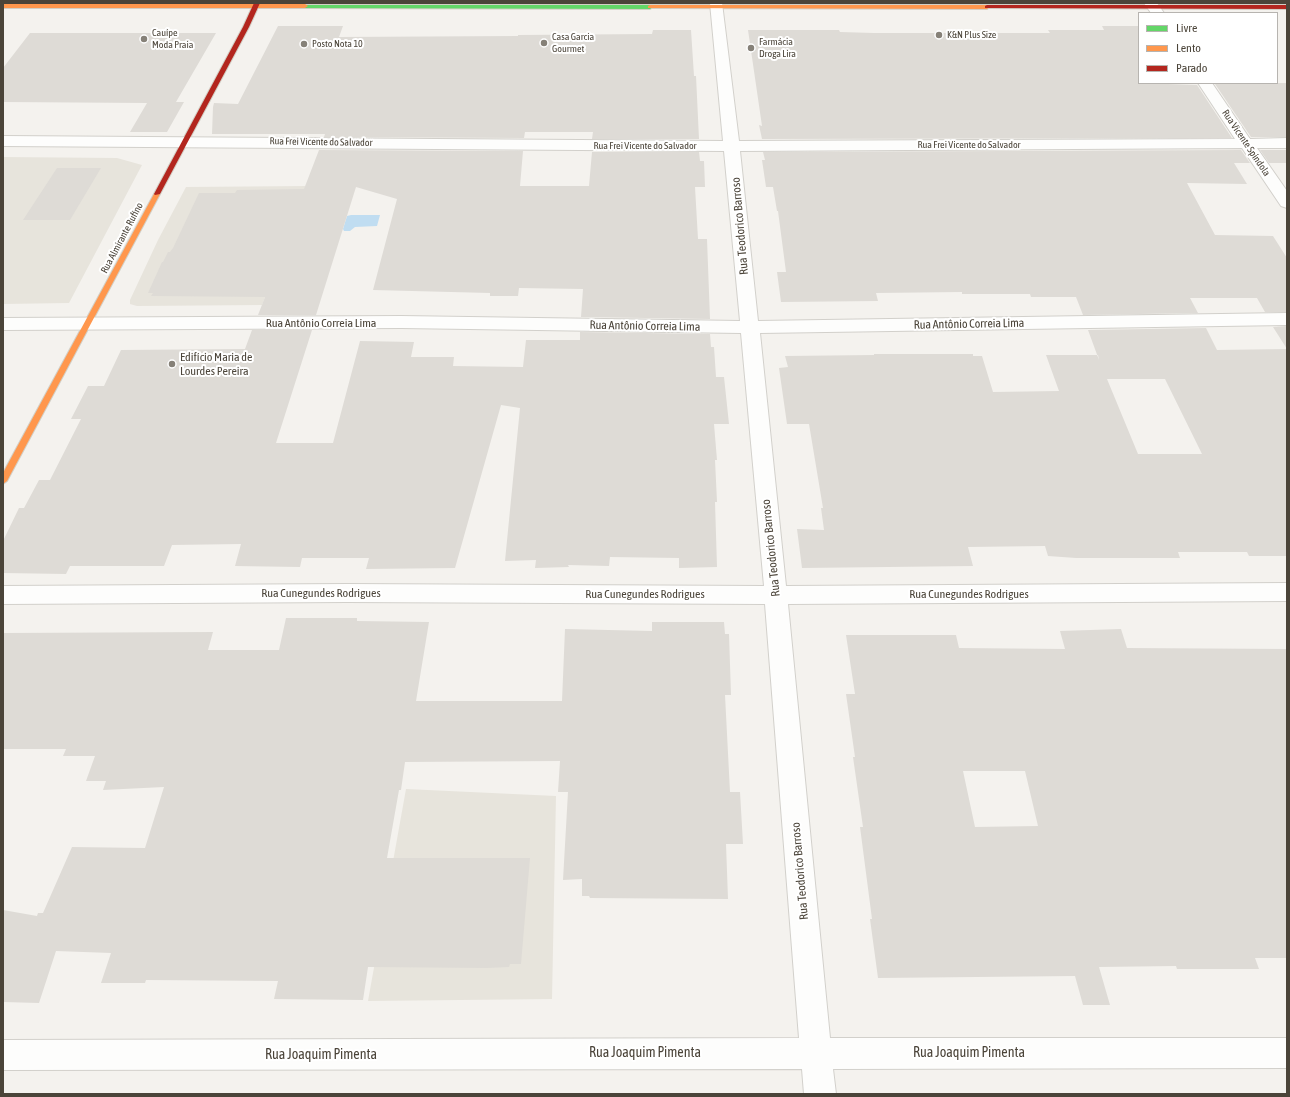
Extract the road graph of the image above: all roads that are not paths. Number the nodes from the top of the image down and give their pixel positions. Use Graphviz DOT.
graph roads {
  1 [pos="256,5"];
  2 [pos="3,6"];
  3 [pos="1154,7"];
  4 [pos="1287,7"];
  5 [pos="717,12"];
  6 [pos="1206,84"];
  7 [pos="186,140"];
  8 [pos="3,141"];
  9 [pos="1246,143"];
  10 [pos="1287,143"];
  11 [pos="733,146"];
  12 [pos="1287,203"];
  13 [pos="1287,319"];
  14 [pos="3,324"];
  15 [pos="88,325"];
  16 [pos="749,327"];
  17 [pos="3,481"];
  18 [pos="1287,592"];
  19 [pos="3,595"];
  20 [pos="776,595"];
  21 [pos="816,1053"];
  22 [pos="1287,1053"];
  23 [pos="3,1055"];
  24 [pos="820,1094"];
  1 -- 2 [label="main road"];
  1 -- 5 [label="main road"];
  1 -- 7 [label="main road, Rua Almirante Rufino"];
  3 -- 4 [label="main road"];
  3 -- 5 [label="main road"];
  5 -- 11 [label="street, Rua Teodorico Barroso"];
  6 -- 9 [label="street, Rua Vicente Spíndola"];
  7 -- 8 [label="street, Rua Frei Vicente do Salvador"];
  7 -- 11 [label="street, Rua Frei Vicente do Salvador"];
  7 -- 15 [label="main road, Rua Almirante Rufino"];
  9 -- 10 [label="street, Rua Frei Vicente do Salvador"];
  9 -- 11 [label="street, Rua Frei Vicente do Salvador"];
  9 -- 12 [label="street, Rua Vicente Spíndola"];
  11 -- 16 [label="street, Rua Teodorico Barroso"];
  13 -- 16 [label="street, Rua Antônio Correia Lima"];
  14 -- 15 [label="street, Rua Antônio Correia Lima"];
  15 -- 16 [label="street, Rua Antônio Correia Lima"];
  15 -- 17 [label="main road, Rua Almirante Rufino"];
  16 -- 20 [label="street, Rua Teodorico Barroso"];
  18 -- 20 [label="street, Rua Cunegundes Rodrigues"];
  19 -- 20 [label="street, Rua Cunegundes Rodrigues"];
  20 -- 21 [label="street, Rua Teodorico Barroso"];
  21 -- 22 [label="street, Rua Joaquim Pimenta"];
  21 -- 23 [label="street, Rua Joaquim Pimenta"];
  21 -- 24 [label="street, Rua Teodorico Barroso"];
}
